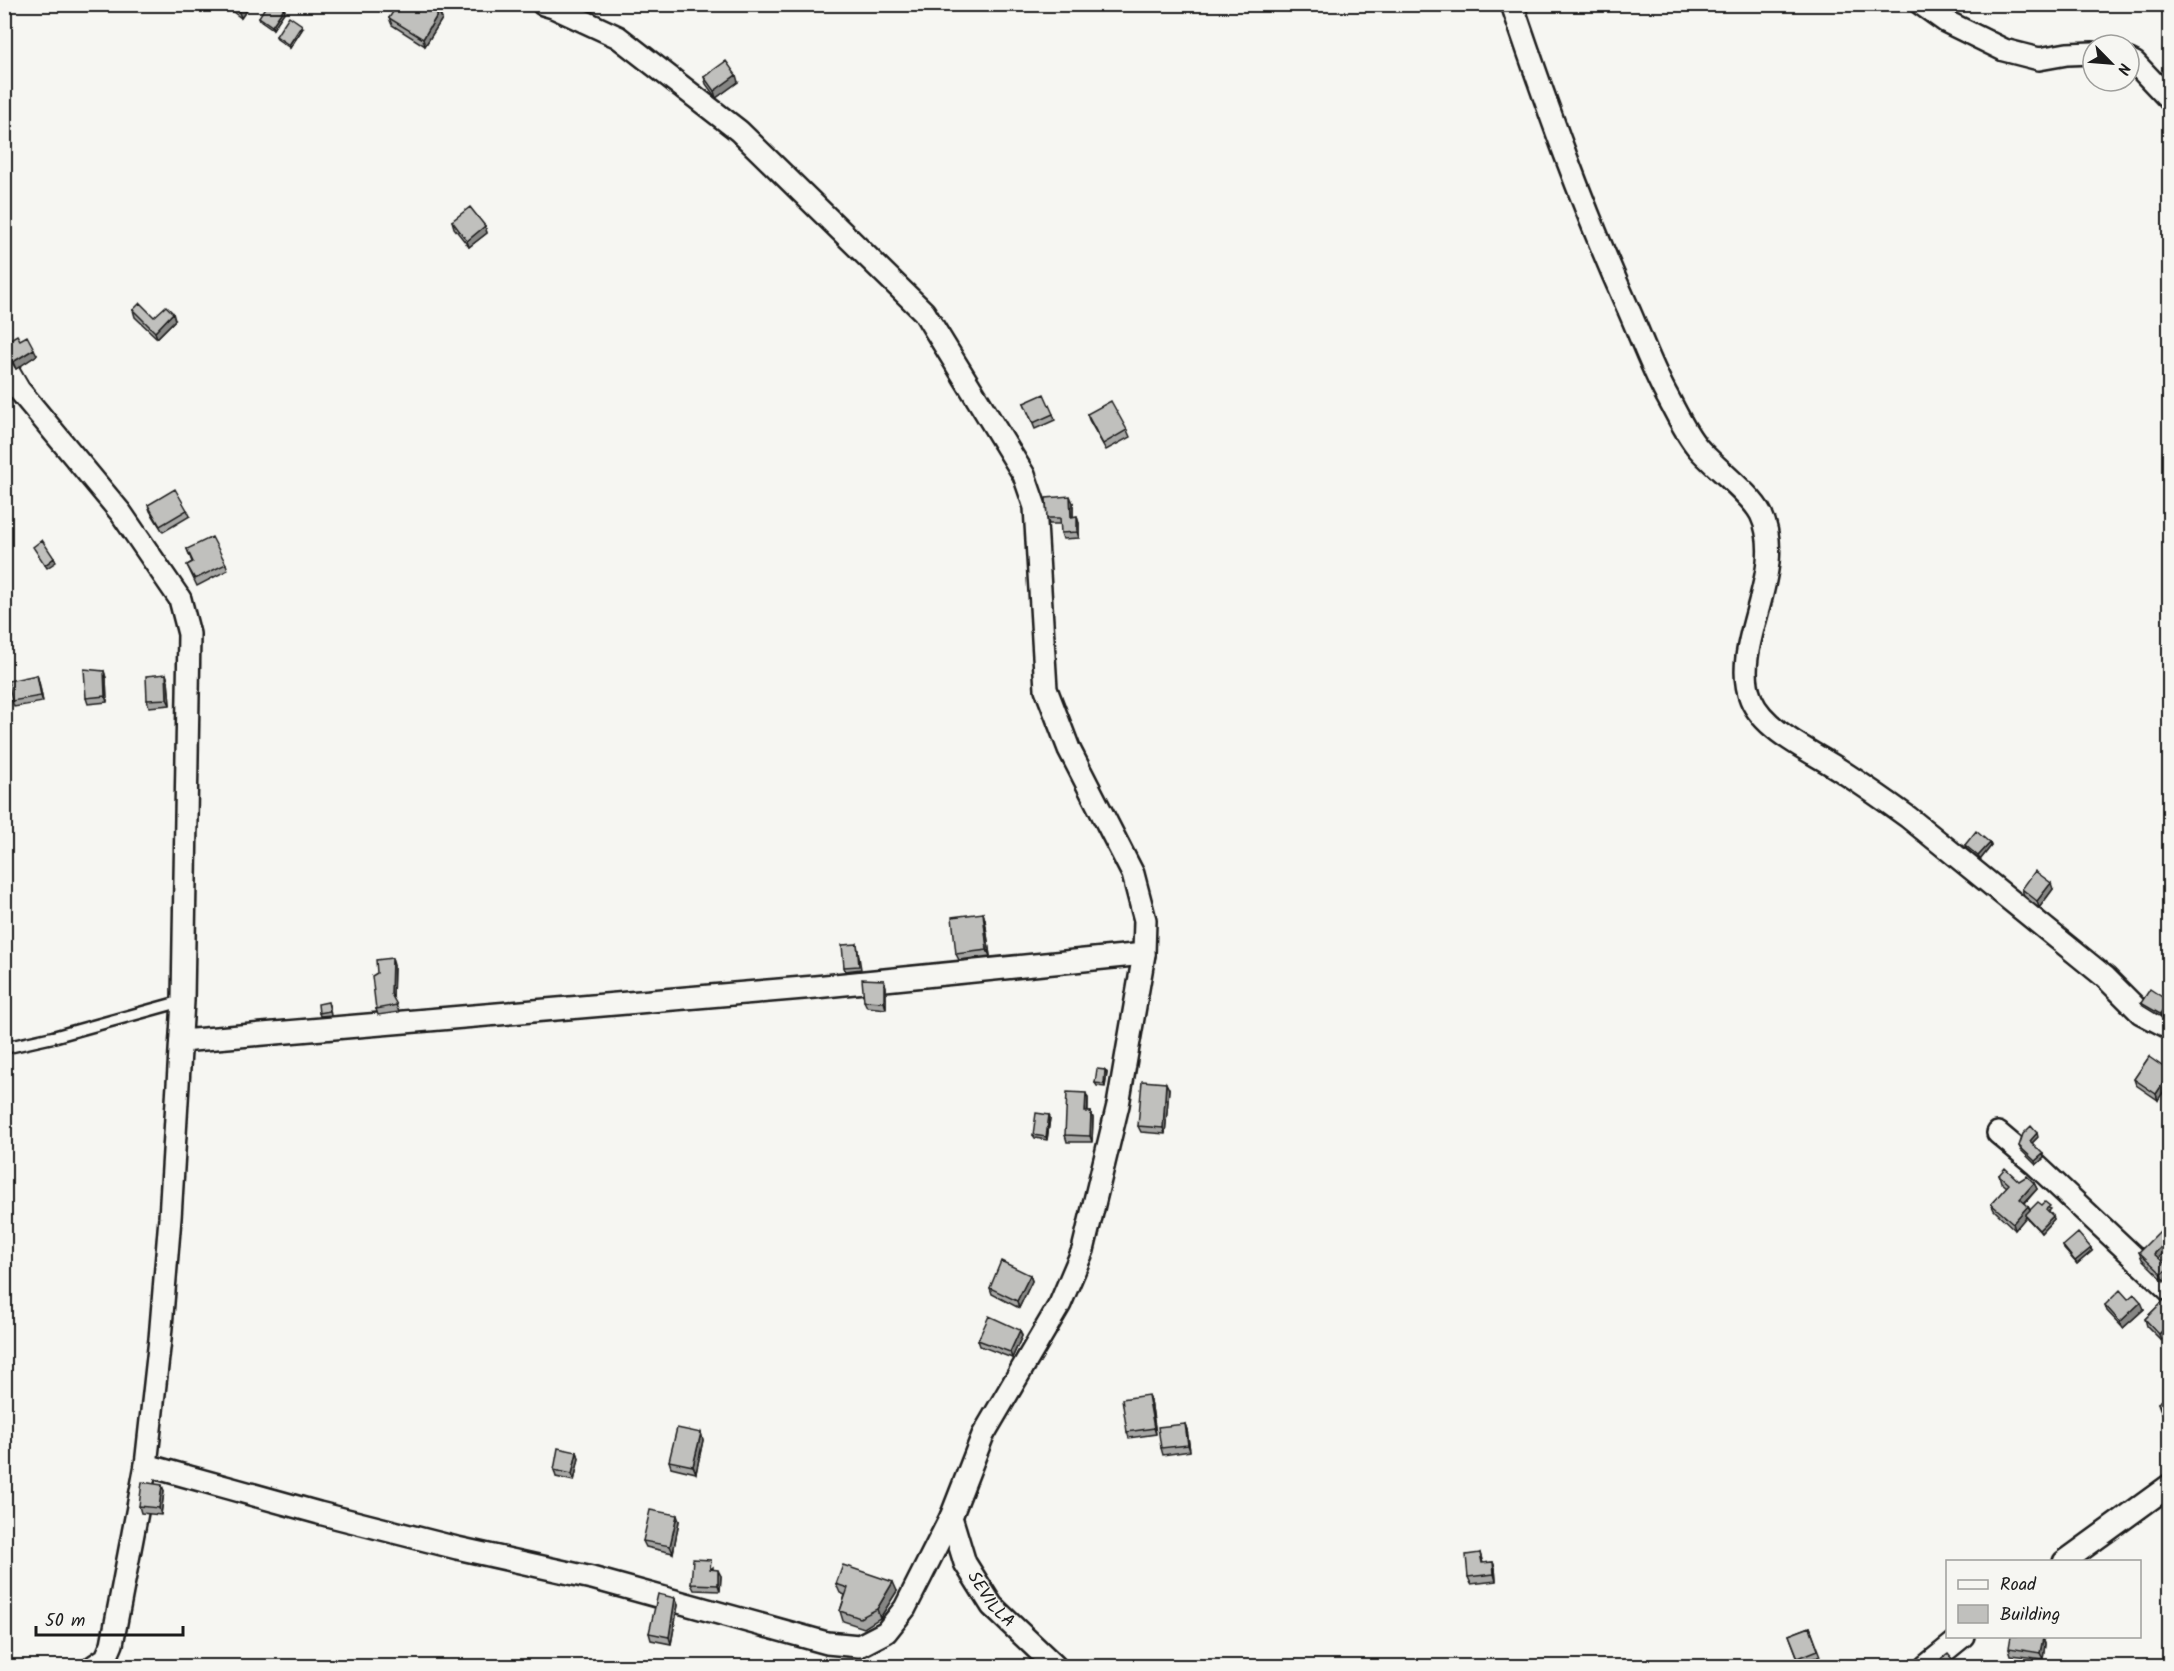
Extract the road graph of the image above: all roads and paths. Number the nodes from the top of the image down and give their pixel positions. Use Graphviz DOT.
graph roads {
  1 [pos="543,4"];
  2 [pos="1512,4"];
  3 [pos="1921,4"];
  4 [pos="2081,53"];
  5 [pos="2141,70"];
  6 [pos="2169,100"];
  7 [pos="4,364"];
  8 [pos="1144,954"];
  9 [pos="183,1001"];
  10 [pos="2169,1028"];
  11 [pos="181,1041"];
  12 [pos="4,1048"];
  13 [pos="1998,1133"];
  14 [pos="2169,1291"];
  15 [pos="146,1465"];
  16 [pos="2169,1485"];
  17 [pos="951,1517"];
  18 [pos="2067,1560"];
  19 [pos="1961,1638"];
  20 [pos="94,1666"];
  21 [pos="1055,1666"];
  22 [pos="1926,1666"];
  1 -- 8 [label="street"];
  2 -- 10 [label="street"];
  3 -- 4 [label="street"];
  5 -- 6 [label="street"];
  7 -- 9 [label="street"];
  8 -- 11 [label="street"];
  8 -- 17 [label="street"];
  9 -- 11 [label="street"];
  9 -- 12 [label="lane"];
  11 -- 15 [label="street"];
  13 -- 14 [label="street"];
  15 -- 17 [label="street"];
  15 -- 20 [label="street"];
  16 -- 18 [label="street"];
  17 -- 21 [label="street, SEVILLA"];
  19 -- 22 [label="street"];
}
